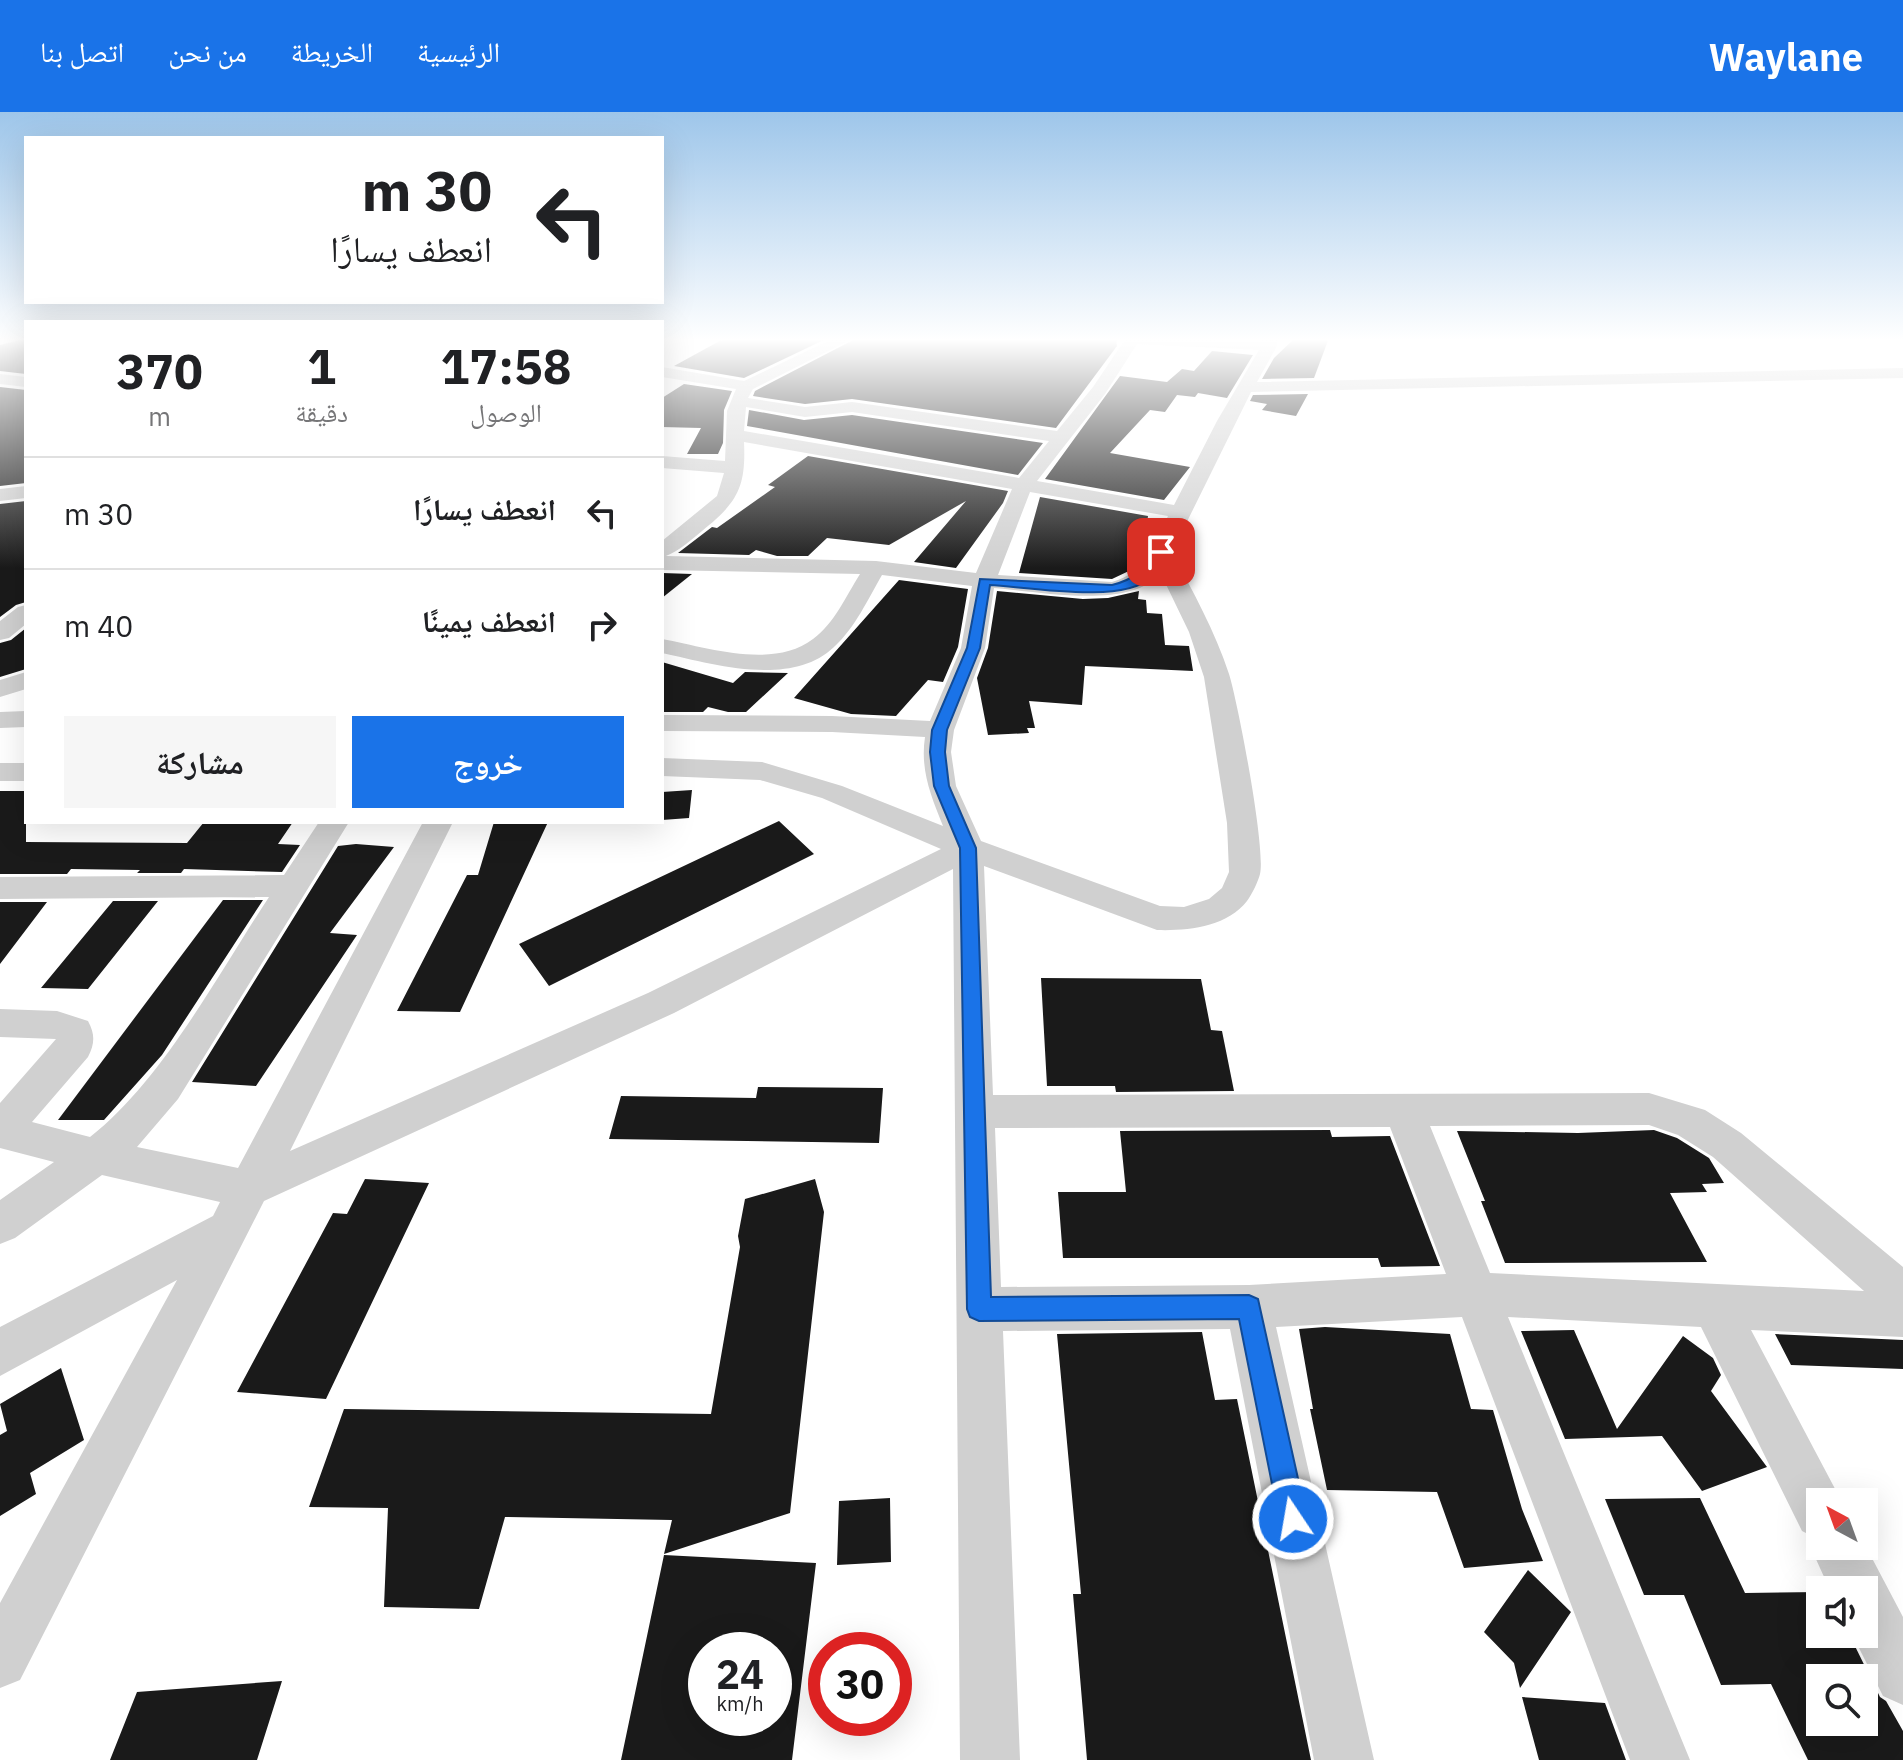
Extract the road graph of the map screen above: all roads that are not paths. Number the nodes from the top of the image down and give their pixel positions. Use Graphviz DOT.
graph roads {
  1 [pos="738,415"];
  2 [pos="907,415"];
  3 [pos="1079,415"];
  4 [pos="1231,415"];
  5 [pos="735,435"];
  6 [pos="1062,437"];
  7 [pos="664,462"];
  8 [pos="737,468"];
  9 [pos="1023,486"];
  10 [pos="24,492"];
  11 [pos="0,495"];
  12 [pos="1180,512"];
  13 [pos="664,549"];
  14 [pos="1161,552"];
  15 [pos="664,563"];
  16 [pos="876,568"];
  17 [pos="984,581"];
  18 [pos="24,614"];
  19 [pos="0,633"];
  20 [pos="664,646"];
  21 [pos="24,681"];
  22 [pos="0,689"];
  23 [pos="24,719"];
  24 [pos="0,720"];
  25 [pos="664,723"];
  26 [pos="940,730"];
  27 [pos="664,767"];
  28 [pos="0,772"];
  29 [pos="24,772"];
  30 [pos="333,824"];
  31 [pos="437,824"];
  32 [pos="968,848"];
  33 [pos="293,886"];
  34 [pos="0,888"];
  35 [pos="0,1023"];
  36 [pos="1403,1109"];
  37 [pos="974,1112"];
  38 [pos="96,1156"];
  39 [pos="248,1189"];
  40 [pos="0,1224"];
  41 [pos="228,1230"];
  42 [pos="1476,1294"];
  43 [pos="1903,1296"];
  44 [pos="1714,1305"];
  45 [pos="1249,1307"];
  46 [pos="979,1309"];
  47 [pos="1903,1315"];
  48 [pos="0,1352"];
  49 [pos="1807,1488"];
  50 [pos="17,1605"];
  51 [pos="1878,1627"];
  52 [pos="0,1660"];
  53 [pos="1903,1676"];
  54 [pos="990,1760"];
  55 [pos="1344,1760"];
  56 [pos="1660,1760"];
  1 -- 5 [label="street"];
  2 -- 6 [label="street"];
  3 -- 6 [label="street"];
  4 -- 12 [label="street"];
  5 -- 8 [label="street"];
  5 -- 9 [label="street"];
  6 -- 9 [label="street"];
  7 -- 8 [label="street"];
  8 -- 13 [label="street"];
  9 -- 12 [label="street"];
  9 -- 17 [label="street"];
  10 -- 11 [label="street"];
  12 -- 14 [label="street"];
  14 -- 17 [label="street"];
  14 -- 32 [label="street"];
  15 -- 16 [label="street"];
  16 -- 17 [label="street"];
  16 -- 20 [label="street"];
  17 -- 26 [label="street"];
  18 -- 19 [label="street"];
  21 -- 22 [label="street"];
  23 -- 24 [label="street"];
  25 -- 26 [label="street"];
  26 -- 32 [label="street"];
  27 -- 32 [label="street"];
  28 -- 29 [label="street"];
  30 -- 33 [label="street"];
  31 -- 39 [label="street"];
  32 -- 37 [label="street"];
  32 -- 39 [label="street"];
  33 -- 34 [label="street"];
  33 -- 38 [label="street"];
  35 -- 38 [label="street"];
  36 -- 37 [label="street"];
  36 -- 42 [label="street"];
  36 -- 43 [label="street"];
  37 -- 46 [label="street"];
  38 -- 39 [label="street"];
  38 -- 40 [label="street"];
  39 -- 41 [label="street"];
  41 -- 48 [label="street"];
  41 -- 50 [label="street"];
  42 -- 44 [label="street"];
  42 -- 45 [label="street"];
  42 -- 56 [label="street"];
  44 -- 47 [label="street"];
  44 -- 49 [label="street"];
  45 -- 46 [label="street"];
  45 -- 55 [label="street"];
  46 -- 54 [label="street"];
  50 -- 52 [label="street"];
  51 -- 53 [label="street"];
}
